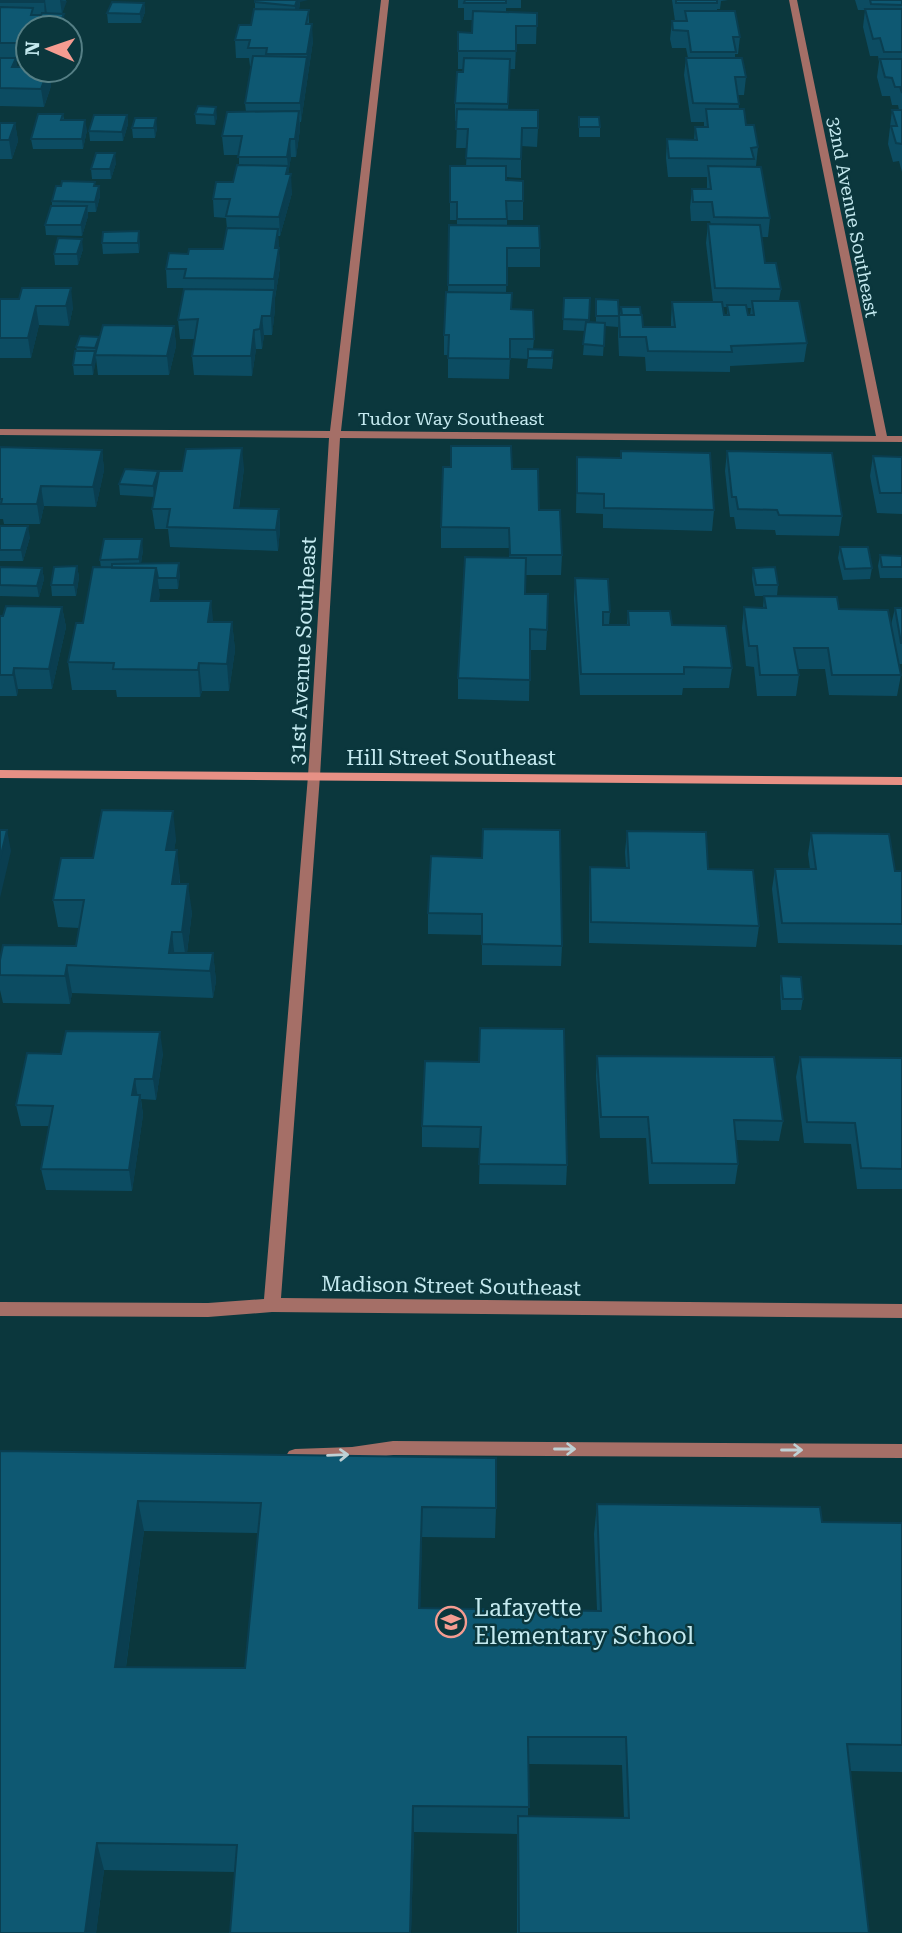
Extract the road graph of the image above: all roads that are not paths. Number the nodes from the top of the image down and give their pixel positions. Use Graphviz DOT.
graph roads {
  1 [pos="385,0"];
  2 [pos="793,0"];
  3 [pos="0,432"];
  4 [pos="335,435"];
  5 [pos="882,439"];
  6 [pos="902,439"];
  7 [pos="0,774"];
  8 [pos="314,776"];
  9 [pos="902,781"];
  10 [pos="272,1305"];
  11 [pos="0,1308"];
  12 [pos="902,1311"];
  13 [pos="902,1451"];
  14 [pos="271,1456"];
  1 -- 4 [label="street, 31st Avenue Southeast"];
  2 -- 5 [label="street, 32nd Avenue Southeast"];
  3 -- 4 [label="street, Tudor Way Southeast"];
  4 -- 5 [label="street, Tudor Way Southeast"];
  4 -- 8 [label="street, 31st Avenue Southeast"];
  5 -- 6 [label="street, Tudor Way Southeast"];
  7 -- 8 [label="street, Hill Street Southeast"];
  8 -- 9 [label="street, Hill Street Southeast"];
  8 -- 10 [label="street, 31st Avenue Southeast"];
  10 -- 11 [label="street, Madison Street Southeast"];
  10 -- 12 [label="street, Madison Street Southeast"];
  14 -- 13 [label="street, one-way"];
}
